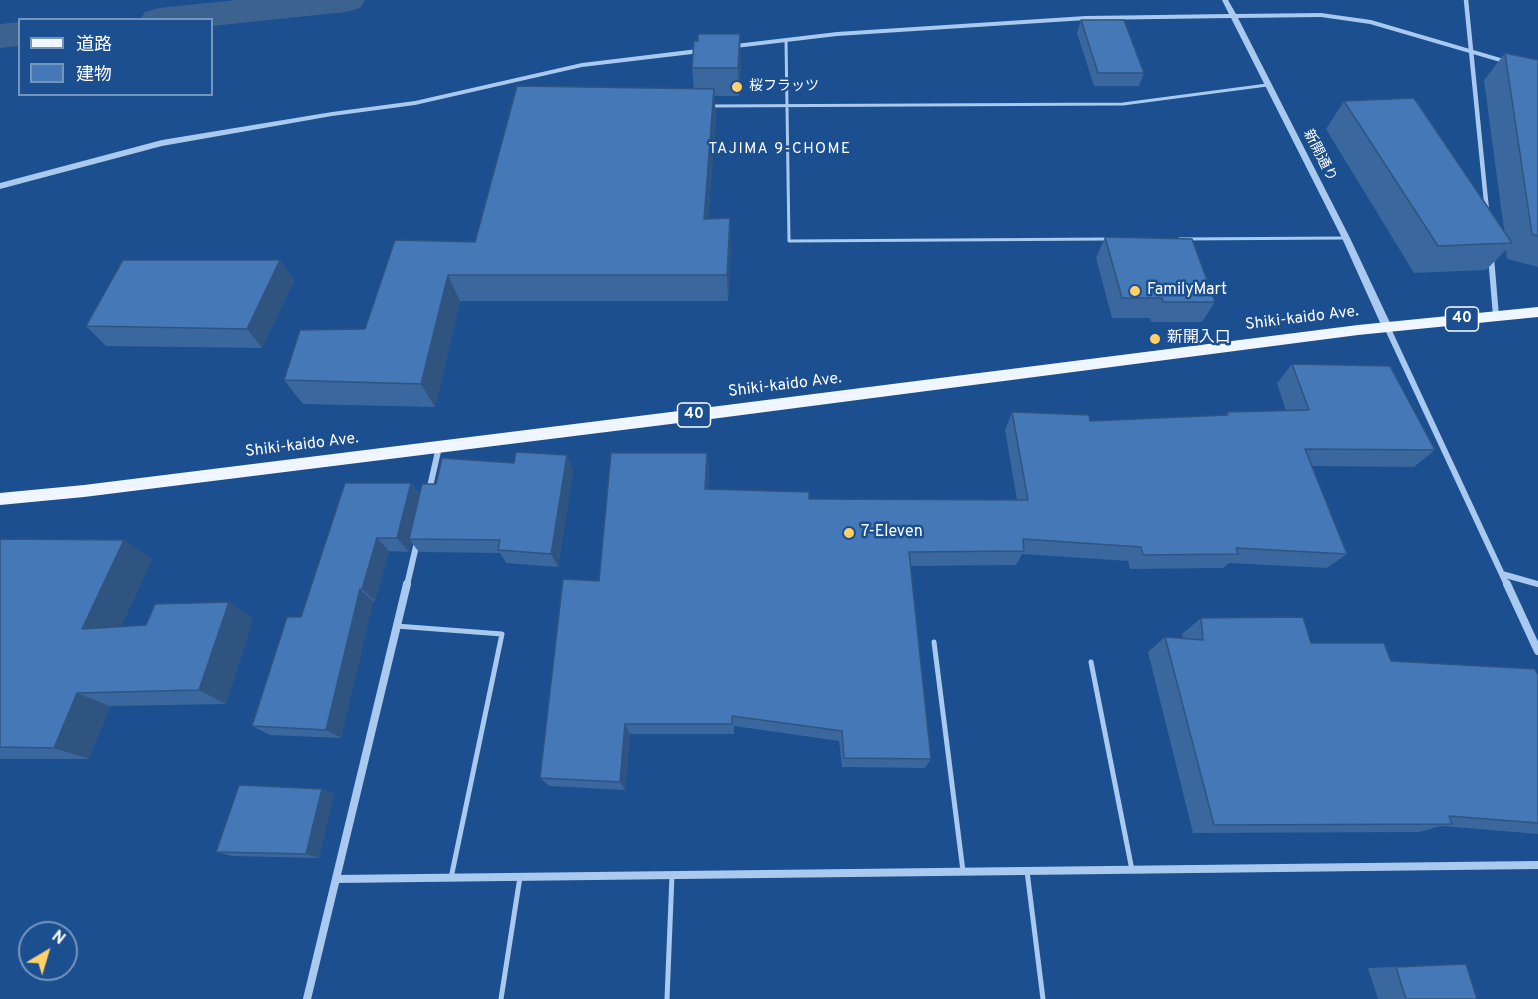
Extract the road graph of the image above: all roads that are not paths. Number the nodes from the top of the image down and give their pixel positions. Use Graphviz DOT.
graph roads {
  1 [pos="1224,0"];
  2 [pos="1466,0"];
  3 [pos="1232,17"];
  4 [pos="786,40"];
  5 [pos="1473,50"];
  6 [pos="1538,71"];
  7 [pos="1267,85"];
  8 [pos="709,106"];
  9 [pos="788,106"];
  10 [pos="0,186"];
  11 [pos="1487,214"];
  12 [pos="1346,238"];
  13 [pos="1109,239"];
  14 [pos="1169,239"];
  15 [pos="1490,250"];
  16 [pos="1538,312"];
  17 [pos="1496,316"];
  18 [pos="1387,327"];
  19 [pos="439,447"];
  20 [pos="0,499"];
  21 [pos="426,504"];
  22 [pos="418,537"];
  23 [pos="1502,574"];
  24 [pos="1538,584"];
  25 [pos="396,626"];
  26 [pos="934,642"];
  27 [pos="1538,651"];
  28 [pos="1092,662"];
  29 [pos="1538,865"];
  30 [pos="1132,870"];
  31 [pos="963,871"];
  32 [pos="1027,871"];
  33 [pos="672,875"];
  34 [pos="520,877"];
  35 [pos="451,878"];
  36 [pos="336,879"];
  37 [pos="307,999"];
  38 [pos="501,999"];
  39 [pos="667,999"];
  40 [pos="1043,999"];
  1 -- 3 [label="street, 新開通り"];
  2 -- 5 [label="street"];
  3 -- 4 [label="street"];
  3 -- 5 [label="street"];
  3 -- 7 [label="street, 新開通り"];
  4 -- 9 [label="lane"];
  4 -- 10 [label="street"];
  5 -- 6 [label="street"];
  5 -- 11 [label="street"];
  7 -- 9 [label="lane"];
  7 -- 12 [label="street, 新開通り"];
  8 -- 9 [label="lane"];
  9 -- 13 [label="lane"];
  12 -- 14 [label="lane"];
  12 -- 18 [label="street, 新開通り"];
  15 -- 17 [label="street"];
  16 -- 17 [label="main road, Shiki-kaido Ave. / 40"];
  17 -- 18 [label="main road, Shiki-kaido Ave. / 40"];
  18 -- 19 [label="main road, Shiki-kaido Ave. / 40"];
  18 -- 23 [label="street"];
  19 -- 20 [label="main road, Shiki-kaido Ave. / 40"];
  19 -- 21 [label="street"];
  22 -- 25 [label="street"];
  23 -- 24 [label="street"];
  23 -- 27 [label="street"];
  25 -- 35 [label="lane"];
  25 -- 36 [label="street"];
  26 -- 31 [label="lane"];
  28 -- 30 [label="lane"];
  29 -- 30 [label="street"];
  30 -- 32 [label="street"];
  31 -- 32 [label="street"];
  31 -- 33 [label="street"];
  32 -- 40 [label="lane"];
  33 -- 34 [label="street"];
  33 -- 39 [label="lane"];
  34 -- 35 [label="street"];
  34 -- 38 [label="lane"];
  35 -- 36 [label="street"];
  36 -- 37 [label="street"];
}
